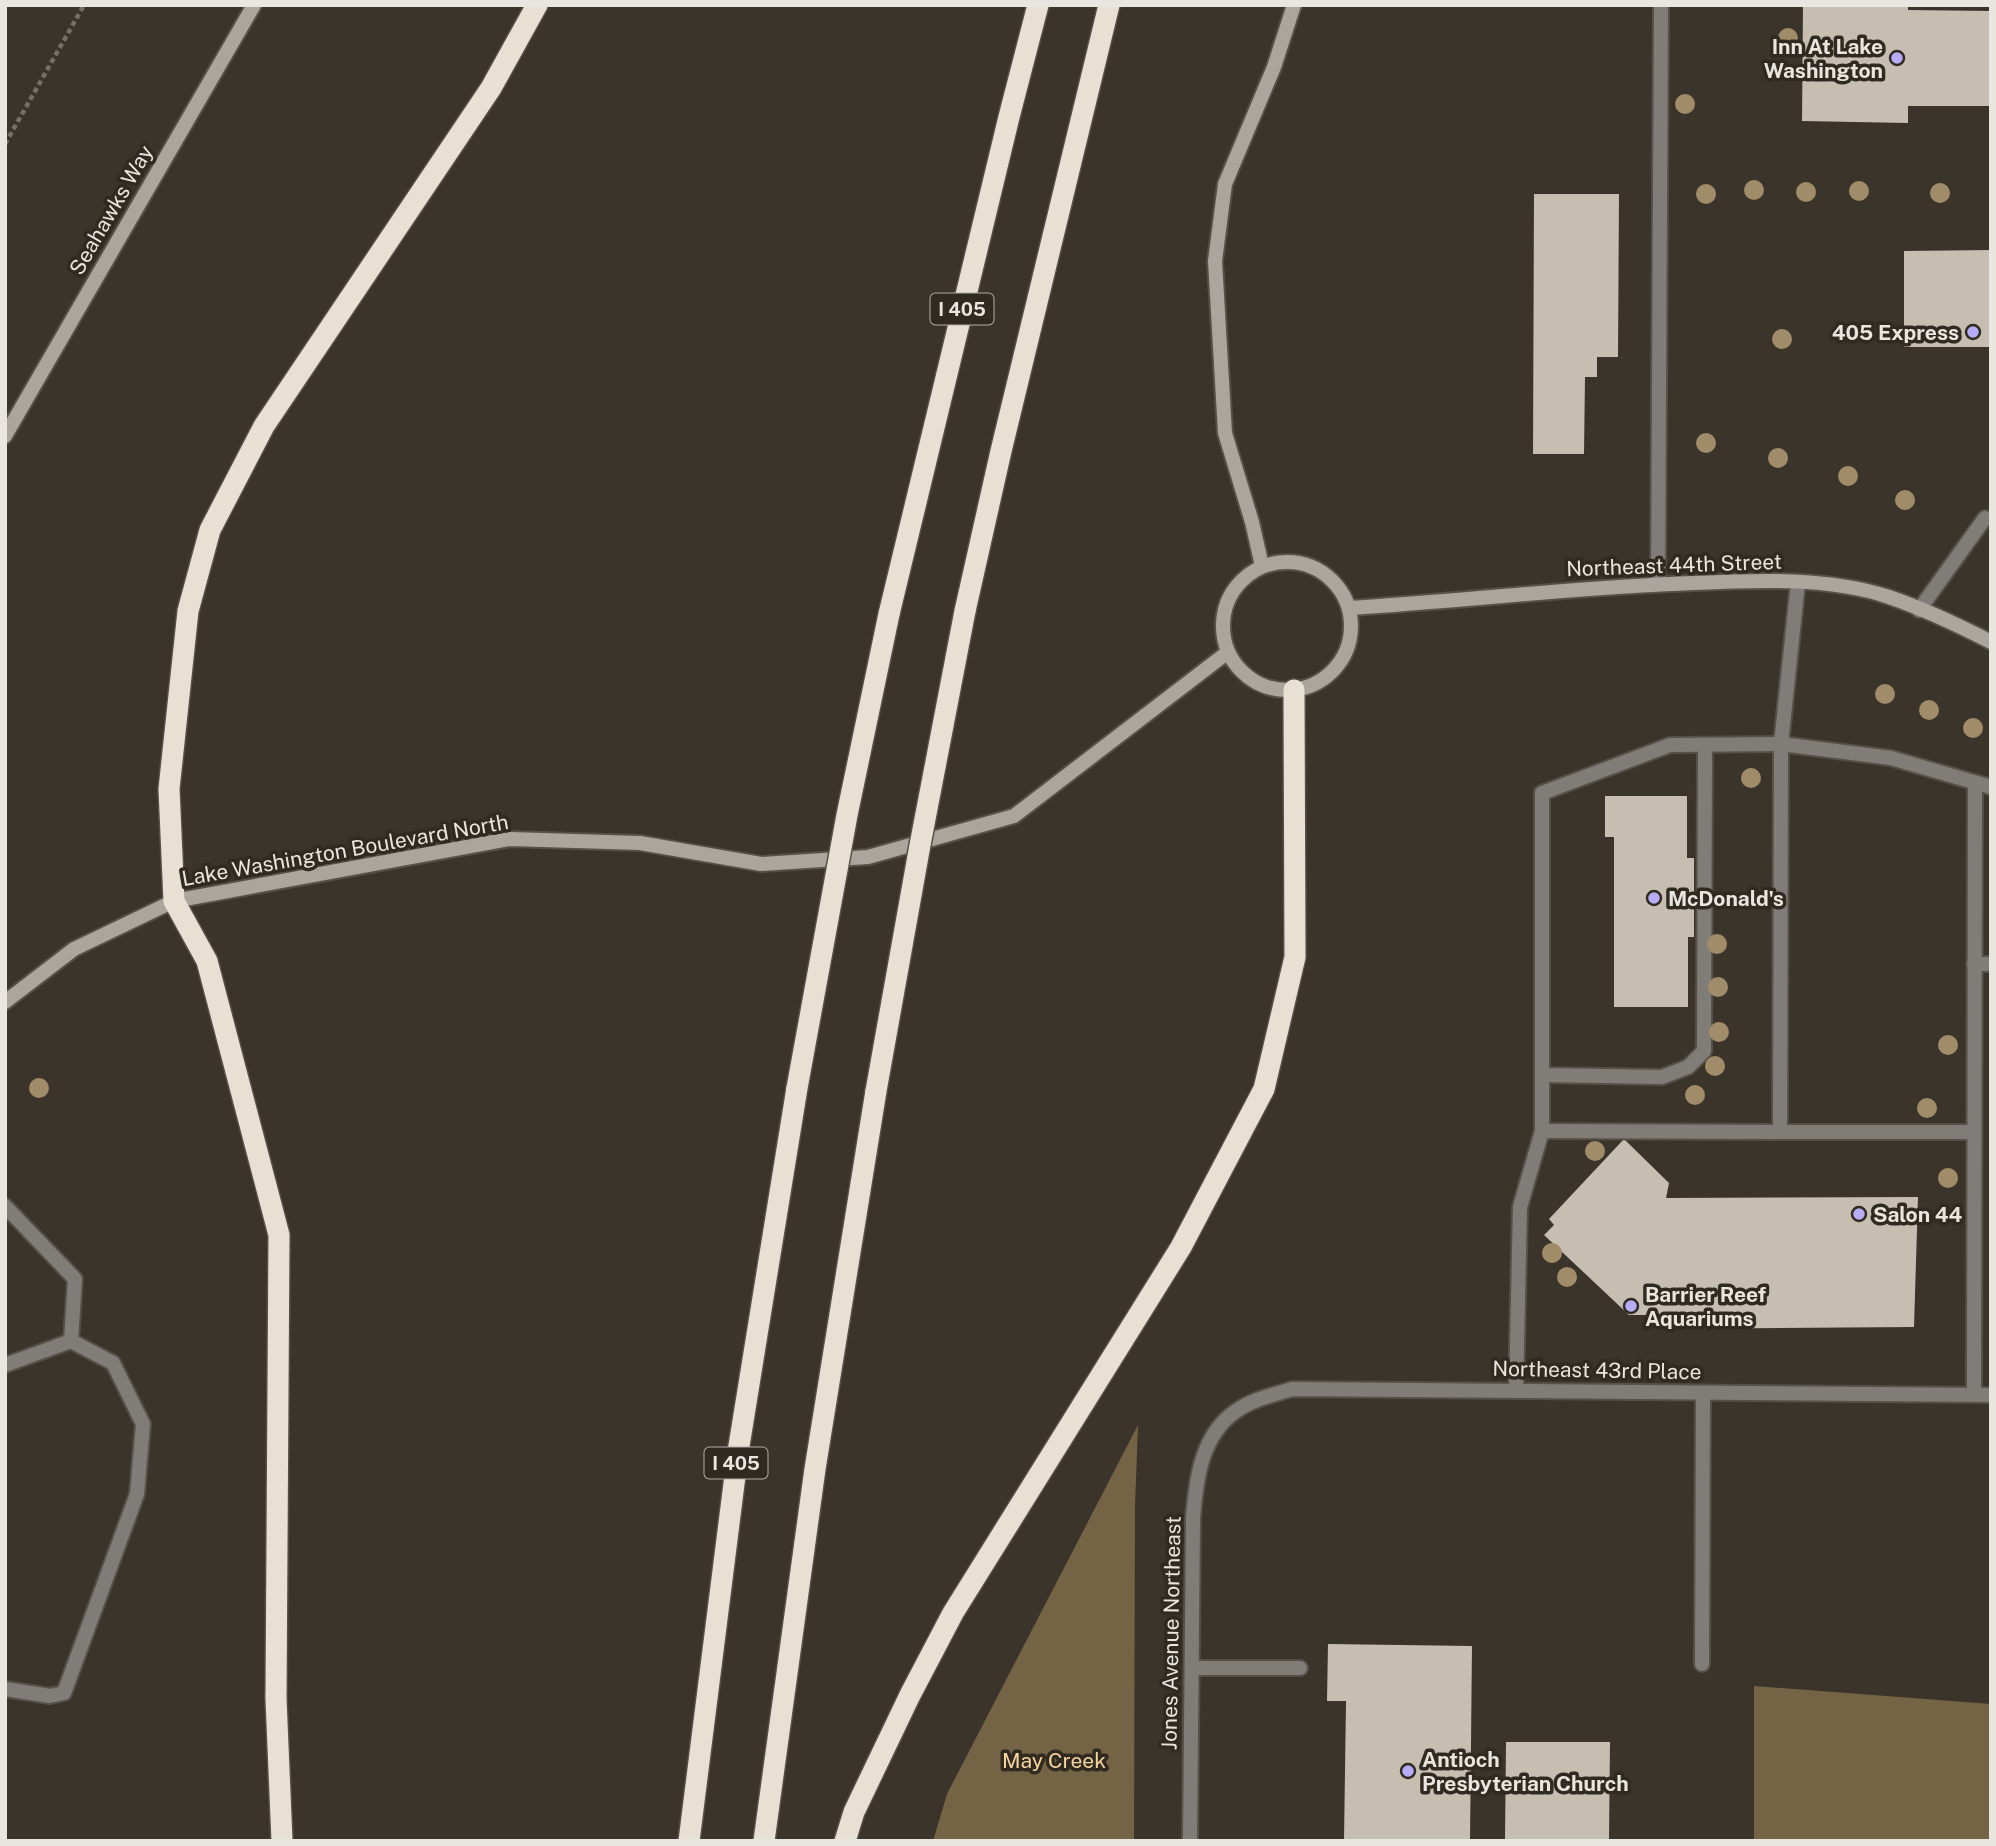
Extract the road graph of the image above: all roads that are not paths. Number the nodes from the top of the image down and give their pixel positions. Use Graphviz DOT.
graph roads {
  1 [pos="254,5"];
  2 [pos="537,5"];
  3 [pos="1038,5"];
  4 [pos="1109,5"];
  5 [pos="1294,5"];
  6 [pos="1661,5"];
  7 [pos="11,413"];
  8 [pos="5,436"];
  9 [pos="1985,518"];
  10 [pos="1262,566"];
  11 [pos="1798,582"];
  12 [pos="1658,584"];
  13 [pos="1349,608"];
  14 [pos="1919,610"];
  15 [pos="1991,642"];
  16 [pos="1228,652"];
  17 [pos="1294,690"];
  18 [pos="1781,744"];
  19 [pos="1705,745"];
  20 [pos="1975,783"];
  21 [pos="1991,787"];
  22 [pos="174,901"];
  23 [pos="1974,964"];
  24 [pos="1991,964"];
  25 [pos="5,1002"];
  26 [pos="1542,1075"];
  27 [pos="1542,1131"];
  28 [pos="1780,1132"];
  29 [pos="1974,1132"];
  30 [pos="5,1206"];
  31 [pos="71,1341"];
  32 [pos="5,1365"];
  33 [pos="1516,1391"];
  34 [pos="1703,1392"];
  35 [pos="1974,1394"];
  36 [pos="1991,1395"];
  37 [pos="1217,1431"];
  38 [pos="1702,1664"];
  39 [pos="1192,1668"];
  40 [pos="1300,1668"];
  41 [pos="5,1689"];
  42 [pos="282,1841"];
  43 [pos="689,1841"];
  44 [pos="764,1841"];
  45 [pos="845,1841"];
  46 [pos="1190,1841"];
  1 -- 7 [label="street, Seahawks Way"];
  2 -- 22 [label="highway"];
  3 -- 43 [label="highway, I 405, bridge"];
  4 -- 44 [label="highway, bridge"];
  5 -- 10 [label="street"];
  6 -- 12 [label="street"];
  7 -- 8 [label="street, Seahawks Way"];
  9 -- 14 [label="street"];
  10 -- 13 [label="street"];
  10 -- 16 [label="street"];
  11 -- 12 [label="street, Northeast 44th Street"];
  11 -- 14 [label="street, Northeast 44th Street"];
  11 -- 18 [label="street"];
  12 -- 13 [label="street, Northeast 44th Street"];
  13 -- 17 [label="street"];
  14 -- 15 [label="street, Northeast 44th Street"];
  16 -- 17 [label="street"];
  16 -- 22 [label="street, Lake Washington Boulevard North"];
  17 -- 45 [label="highway"];
  18 -- 19 [label="street"];
  18 -- 20 [label="street"];
  18 -- 28 [label="street"];
  19 -- 26 [label="street"];
  19 -- 26 [label="street"];
  20 -- 21 [label="street"];
  20 -- 23 [label="street"];
  22 -- 25 [label="street, Lake Washington Boulevard North"];
  22 -- 42 [label="highway"];
  23 -- 24 [label="street"];
  23 -- 29 [label="street"];
  26 -- 27 [label="street"];
  27 -- 28 [label="street"];
  27 -- 33 [label="street"];
  28 -- 29 [label="street"];
  29 -- 35 [label="street"];
  30 -- 31 [label="street"];
  31 -- 32 [label="street"];
  31 -- 41 [label="street"];
  33 -- 34 [label="street, Northeast 43rd Place"];
  33 -- 37 [label="street, Northeast 43rd Place"];
  34 -- 35 [label="street, Northeast 43rd Place"];
  34 -- 38 [label="street"];
  35 -- 36 [label="street, Northeast 43rd Place"];
  37 -- 39 [label="street, Jones Avenue Northeast"];
  39 -- 40 [label="street"];
  39 -- 46 [label="street, Jones Avenue Northeast"];
}
